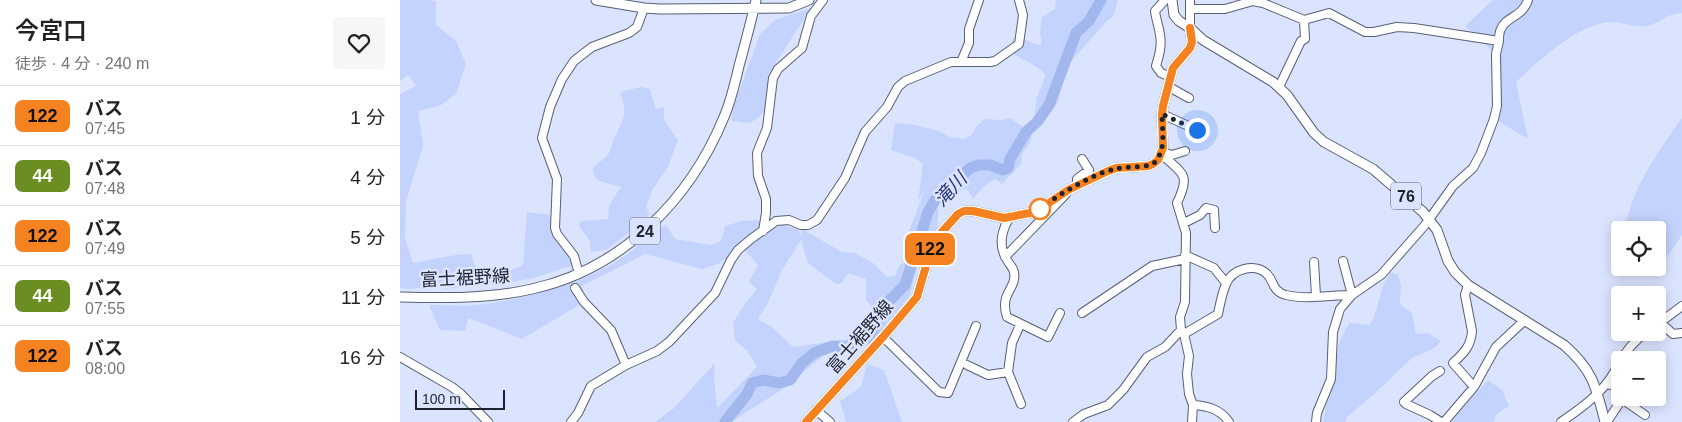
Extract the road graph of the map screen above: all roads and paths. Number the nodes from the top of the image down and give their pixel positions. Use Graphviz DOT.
graph roads {
  1 [pos="596,0"];
  2 [pos="809,0"];
  3 [pos="824,0"];
  4 [pos="979,0"];
  5 [pos="1018,0"];
  6 [pos="1165,0"];
  7 [pos="1172,0"];
  8 [pos="1190,0"];
  9 [pos="1528,0"];
  10 [pos="756,4"];
  11 [pos="646,5"];
  12 [pos="1190,9"];
  13 [pos="1304,20"];
  14 [pos="1190,28"];
  15 [pos="1499,40"];
  16 [pos="961,62"];
  17 [pos="1171,77"];
  18 [pos="1169,87"];
  19 [pos="1280,87"];
  20 [pos="1189,98"];
  21 [pos="1162,114"];
  22 [pos="1197,130"];
  23 [pos="1185,151"];
  24 [pos="1162,153"];
  25 [pos="1082,158"];
  26 [pos="1078,185"];
  27 [pos="1068,190"];
  28 [pos="1010,218"];
  29 [pos="1429,220"];
  30 [pos="1184,223"];
  31 [pos="1215,228"];
  32 [pos="763,231"];
  33 [pos="1005,257"];
  34 [pos="1185,257"];
  35 [pos="1343,261"];
  36 [pos="1314,262"];
  37 [pos="577,267"];
  38 [pos="1226,283"];
  39 [pos="1468,285"];
  40 [pos="575,288"];
  41 [pos="1352,295"];
  42 [pos="1316,296"];
  43 [pos="400,297"];
  44 [pos="1682,306"];
  45 [pos="1060,313"];
  46 [pos="1082,313"];
  47 [pos="1666,318"];
  48 [pos="1525,320"];
  49 [pos="1020,324"];
  50 [pos="976,326"];
  51 [pos="1666,328"];
  52 [pos="1182,332"];
  53 [pos="1682,333"];
  54 [pos="883,337"];
  55 [pos="1636,341"];
  56 [pos="1626,351"];
  57 [pos="400,358"];
  58 [pos="626,365"];
  59 [pos="967,365"];
  60 [pos="1440,371"];
  61 [pos="1008,372"];
  62 [pos="1611,377"];
  63 [pos="1607,384"];
  64 [pos="1611,385"];
  65 [pos="1474,387"];
  66 [pos="1598,394"];
  67 [pos="1020,404"];
  68 [pos="1193,405"];
  69 [pos="1617,406"];
  70 [pos="1632,406"];
  71 [pos="816,410"];
  72 [pos="1645,415"];
  73 [pos="488,422"];
  74 [pos="571,422"];
  75 [pos="806,422"];
  76 [pos="830,422"];
  77 [pos="1073,422"];
  78 [pos="1192,422"];
  79 [pos="1229,422"];
  80 [pos="1316,422"];
  81 [pos="1443,422"];
  82 [pos="1561,422"];
  83 [pos="1606,422"];
  1 -- 11 [label="main road"];
  2 -- 10 [label="main road"];
  3 -- 32 [label="street"];
  4 -- 16 [label="street"];
  5 -- 16 [label="street"];
  6 -- 17 [label="street"];
  7 -- 14 [label="main road, 76"];
  8 -- 12 [label="street"];
  9 -- 15 [label="street"];
  10 -- 11 [label="main road"];
  10 -- 43 [label="main road, 富士裾野線 / 24"];
  11 -- 37 [label="street"];
  12 -- 13 [label="street"];
  12 -- 14 [label="street"];
  13 -- 15 [label="street"];
  13 -- 19 [label="street"];
  14 -- 17 [label="main road"];
  14 -- 19 [label="main road, 76"];
  15 -- 29 [label="street"];
  16 -- 32 [label="street"];
  17 -- 18 [label="main road"];
  18 -- 20 [label="street"];
  18 -- 21 [label="main road"];
  19 -- 29 [label="main road, 76"];
  21 -- 22 [label="street"];
  21 -- 24 [label="main road"];
  23 -- 24 [label="street"];
  24 -- 26 [label="main road, 富士裾野線"];
  24 -- 30 [label="street"];
  25 -- 26 [label="street"];
  26 -- 27 [label="main road, 富士裾野線"];
  27 -- 28 [label="main road, 富士裾野線"];
  27 -- 33 [label="street"];
  28 -- 33 [label="street"];
  28 -- 54 [label="main road, 富士裾野線"];
  29 -- 39 [label="main road, 76"];
  29 -- 41 [label="street"];
  30 -- 31 [label="street"];
  30 -- 34 [label="street"];
  32 -- 58 [label="street"];
  33 -- 49 [label="street"];
  34 -- 38 [label="street"];
  34 -- 46 [label="street"];
  34 -- 52 [label="street"];
  35 -- 41 [label="street"];
  36 -- 42 [label="street"];
  38 -- 42 [label="street"];
  38 -- 52 [label="street"];
  39 -- 48 [label="main road, 76"];
  39 -- 65 [label="street"];
  40 -- 58 [label="street"];
  41 -- 42 [label="street"];
  41 -- 80 [label="street"];
  44 -- 47 [label="street"];
  45 -- 49 [label="street"];
  48 -- 65 [label="street"];
  48 -- 66 [label="main road, 76"];
  49 -- 61 [label="street"];
  50 -- 54 [label="street"];
  51 -- 53 [label="street"];
  52 -- 68 [label="street"];
  52 -- 77 [label="street"];
  54 -- 71 [label="main road, 富士裾野線"];
  55 -- 56 [label="street"];
  57 -- 73 [label="street"];
  58 -- 74 [label="street"];
  59 -- 61 [label="street"];
  60 -- 81 [label="street"];
  61 -- 67 [label="street"];
  62 -- 63 [label="street"];
  63 -- 64 [label="street"];
  63 -- 66 [label="street"];
  65 -- 81 [label="street"];
  66 -- 82 [label="street"];
  66 -- 83 [label="main road, 76"];
  68 -- 78 [label="street"];
  68 -- 79 [label="street"];
  69 -- 83 [label="street"];
  70 -- 72 [label="street"];
  71 -- 75 [label="main road, 富士裾野線"];
  71 -- 76 [label="street"];
}
